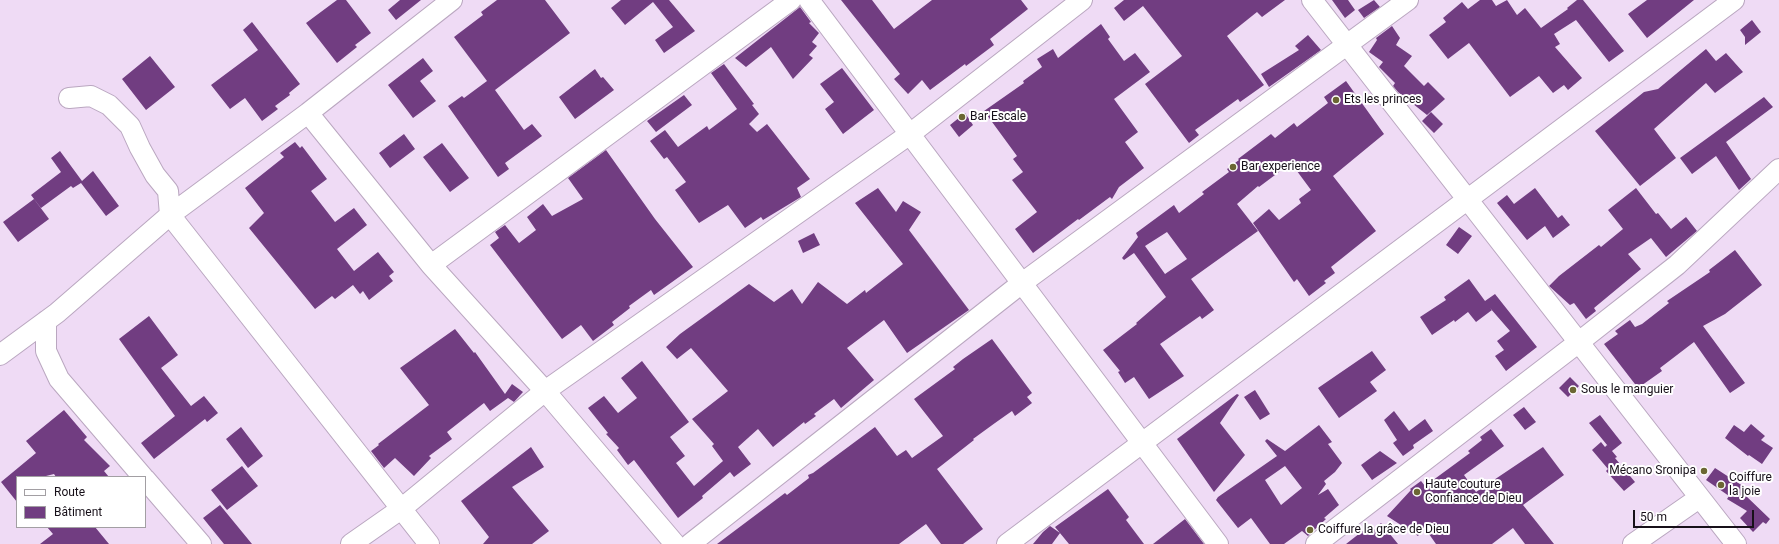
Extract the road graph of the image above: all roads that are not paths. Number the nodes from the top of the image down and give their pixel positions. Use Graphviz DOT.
graph roads {
  1 [pos="452,0"];
  2 [pos="791,0"];
  3 [pos="809,0"];
  4 [pos="1082,0"];
  5 [pos="1312,0"];
  6 [pos="1408,0"];
  7 [pos="1734,0"];
  8 [pos="1348,45"];
  9 [pos="69,98"];
  10 [pos="308,113"];
  11 [pos="910,134"];
  12 [pos="1779,169"];
  13 [pos="1468,199"];
  14 [pos="170,215"];
  15 [pos="431,265"];
  16 [pos="1022,283"];
  17 [pos="46,321"];
  18 [pos="1580,342"];
  19 [pos="0,355"];
  20 [pos="545,391"];
  21 [pos="1141,442"];
  22 [pos="142,476"];
  23 [pos="146,480"];
  24 [pos="1700,498"];
  25 [pos="400,509"];
  26 [pos="201,544"];
  27 [pos="351,544"];
  28 [pos="429,544"];
  29 [pos="675,544"];
  30 [pos="690,544"];
  31 [pos="1007,544"];
  32 [pos="1218,544"];
  33 [pos="1316,544"];
  34 [pos="1633,544"];
  35 [pos="1736,544"];
  1 -- 10 [label="street"];
  2 -- 15 [label="street"];
  3 -- 11 [label="street"];
  4 -- 11 [label="street"];
  5 -- 8 [label="street"];
  6 -- 8 [label="street"];
  7 -- 13 [label="street"];
  8 -- 13 [label="street"];
  8 -- 16 [label="street"];
  9 -- 14 [label="street"];
  10 -- 14 [label="street"];
  10 -- 15 [label="street"];
  11 -- 16 [label="street"];
  11 -- 20 [label="street"];
  12 -- 18 [label="street"];
  13 -- 18 [label="street"];
  13 -- 21 [label="street"];
  14 -- 17 [label="street"];
  14 -- 25 [label="street"];
  15 -- 20 [label="street"];
  16 -- 21 [label="street"];
  16 -- 30 [label="street"];
  17 -- 19 [label="street"];
  17 -- 22 [label="street"];
  18 -- 24 [label="street"];
  18 -- 33 [label="street"];
  20 -- 25 [label="street"];
  20 -- 29 [label="street"];
  21 -- 31 [label="street"];
  21 -- 32 [label="street"];
  23 -- 26 [label="street"];
  24 -- 34 [label="street"];
  24 -- 35 [label="street"];
  25 -- 27 [label="street"];
  25 -- 28 [label="street"];
}
